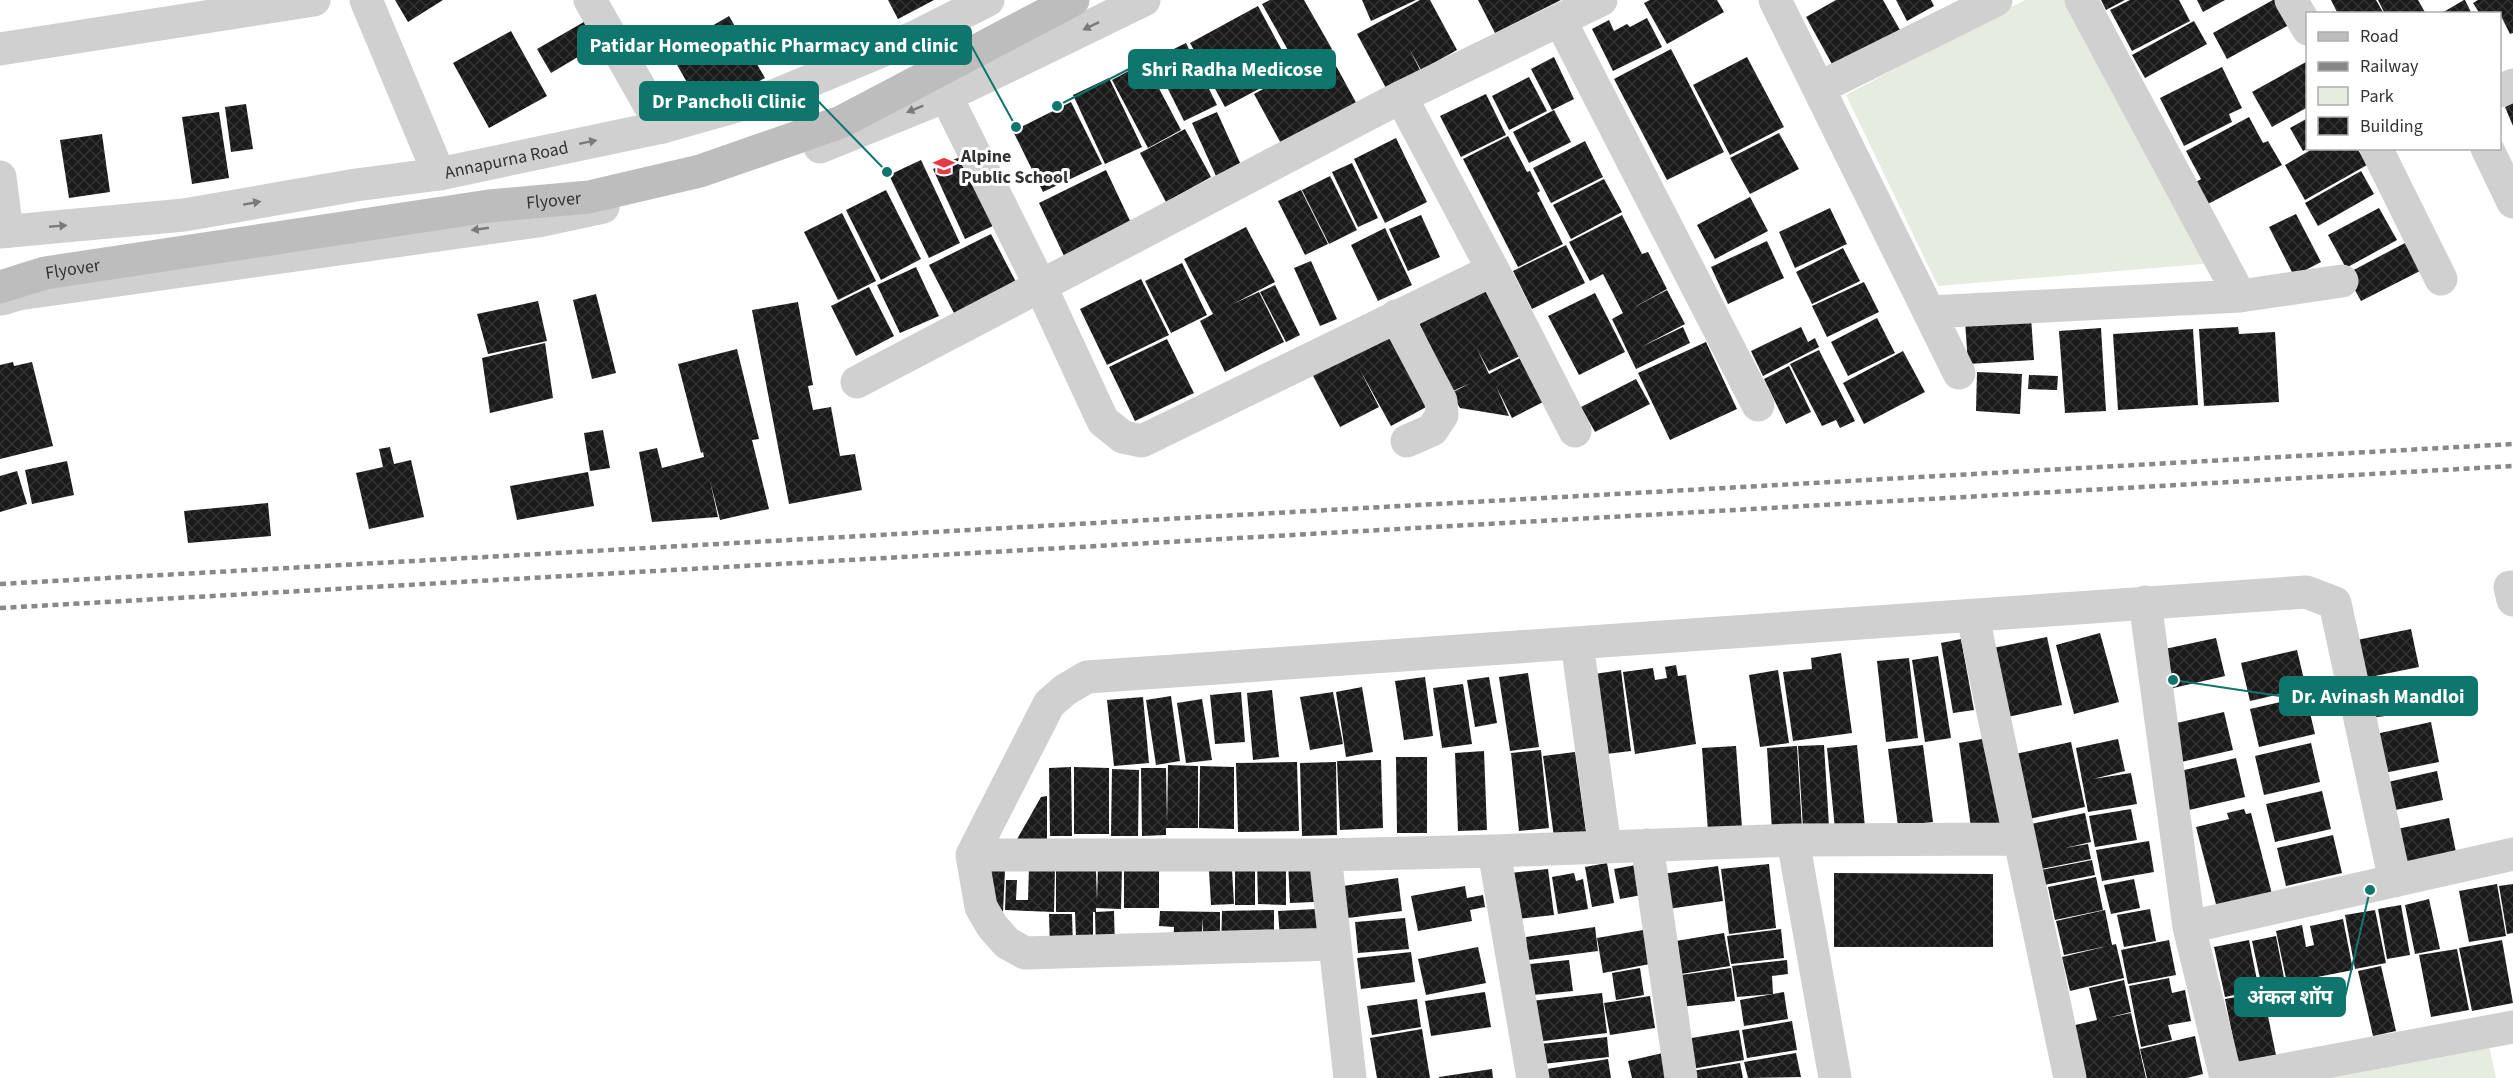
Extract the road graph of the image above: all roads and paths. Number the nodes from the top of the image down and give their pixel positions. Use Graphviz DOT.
graph roads {
  1 [pos="314,0"];
  2 [pos="366,0"];
  3 [pos="590,0"];
  4 [pos="988,0"];
  5 [pos="1073,0"];
  6 [pos="1144,0"];
  7 [pos="1601,0"];
  8 [pos="1775,0"];
  9 [pos="1996,0"];
  10 [pos="2081,0"];
  11 [pos="2291,0"];
  12 [pos="1560,20"];
  13 [pos="2306,27"];
  14 [pos="0,50"];
  15 [pos="1819,88"];
  16 [pos="946,96"];
  17 [pos="1401,97"];
  18 [pos="662,127"];
  19 [pos="2488,150"];
  20 [pos="2383,151"];
  21 [pos="440,174"];
  22 [pos="0,177"];
  23 [pos="2513,202"];
  24 [pos="3,232"];
  25 [pos="1493,270"];
  26 [pos="2440,279"];
  27 [pos="2342,281"];
  28 [pos="1040,285"];
  29 [pos="0,287"];
  30 [pos="2240,296"];
  31 [pos="0,300"];
  32 [pos="1930,312"];
  33 [pos="1396,316"];
  34 [pos="1959,373"];
  35 [pos="857,382"];
  36 [pos="1758,405"];
  37 [pos="1575,431"];
  38 [pos="1407,441"];
  39 [pos="2145,602"];
  40 [pos="1973,617"];
  41 [pos="1577,643"];
  42 [pos="2019,839"];
  43 [pos="1793,840"];
  44 [pos="1647,845"];
  45 [pos="1605,847"];
  46 [pos="1494,851"];
  47 [pos="2513,854"];
  48 [pos="972,855"];
  49 [pos="1325,855"];
  50 [pos="2395,881"];
  51 [pos="2189,927"];
  52 [pos="1335,944"];
  53 [pos="2513,1027"];
  54 [pos="1350,1078"];
  55 [pos="1533,1078"];
  56 [pos="1681,1078"];
  57 [pos="1834,1078"];
  58 [pos="2070,1078"];
  59 [pos="2226,1078"];
  60 [pos="2240,1078"];
  1 -- 14 [label="street"];
  2 -- 21 [label="street"];
  3 -- 18 [label="street"];
  4 -- 18 [label="street, Annapurna Road"];
  5 -- 29 [label="main road, Flyover"];
  6 -- 16 [label="street, one-way"];
  7 -- 12 [label="street"];
  8 -- 15 [label="street"];
  9 -- 15 [label="street"];
  10 -- 30 [label="street"];
  11 -- 13 [label="street"];
  12 -- 17 [label="street"];
  12 -- 36 [label="street"];
  15 -- 32 [label="street"];
  16 -- 28 [label="street"];
  16 -- 31 [label="street, one-way"];
  17 -- 25 [label="street"];
  17 -- 28 [label="street"];
  21 -- 18 [label="street, Annapurna Road, one-way"];
  19 -- 23 [label="street"];
  20 -- 26 [label="street"];
  24 -- 21 [label="street, Annapurna Road, one-way"];
  22 -- 24 [label="street"];
  25 -- 33 [label="street"];
  25 -- 37 [label="street"];
  27 -- 30 [label="street"];
  28 -- 33 [label="street"];
  28 -- 35 [label="street"];
  30 -- 32 [label="street"];
  32 -- 34 [label="street"];
  33 -- 38 [label="street"];
  39 -- 40 [label="street"];
  39 -- 50 [label="street"];
  39 -- 51 [label="street"];
  40 -- 41 [label="street"];
  40 -- 42 [label="street"];
  41 -- 45 [label="street"];
  41 -- 48 [label="street"];
  42 -- 43 [label="street"];
  42 -- 58 [label="street"];
  43 -- 44 [label="street"];
  43 -- 57 [label="street"];
  44 -- 45 [label="street"];
  44 -- 56 [label="street"];
  45 -- 46 [label="street"];
  46 -- 49 [label="street"];
  46 -- 55 [label="street"];
  47 -- 50 [label="street"];
  48 -- 49 [label="street"];
  48 -- 52 [label="street"];
  49 -- 52 [label="street"];
  50 -- 51 [label="street"];
  51 -- 59 [label="street"];
  52 -- 54 [label="street"];
  53 -- 60 [label="street"];
}
